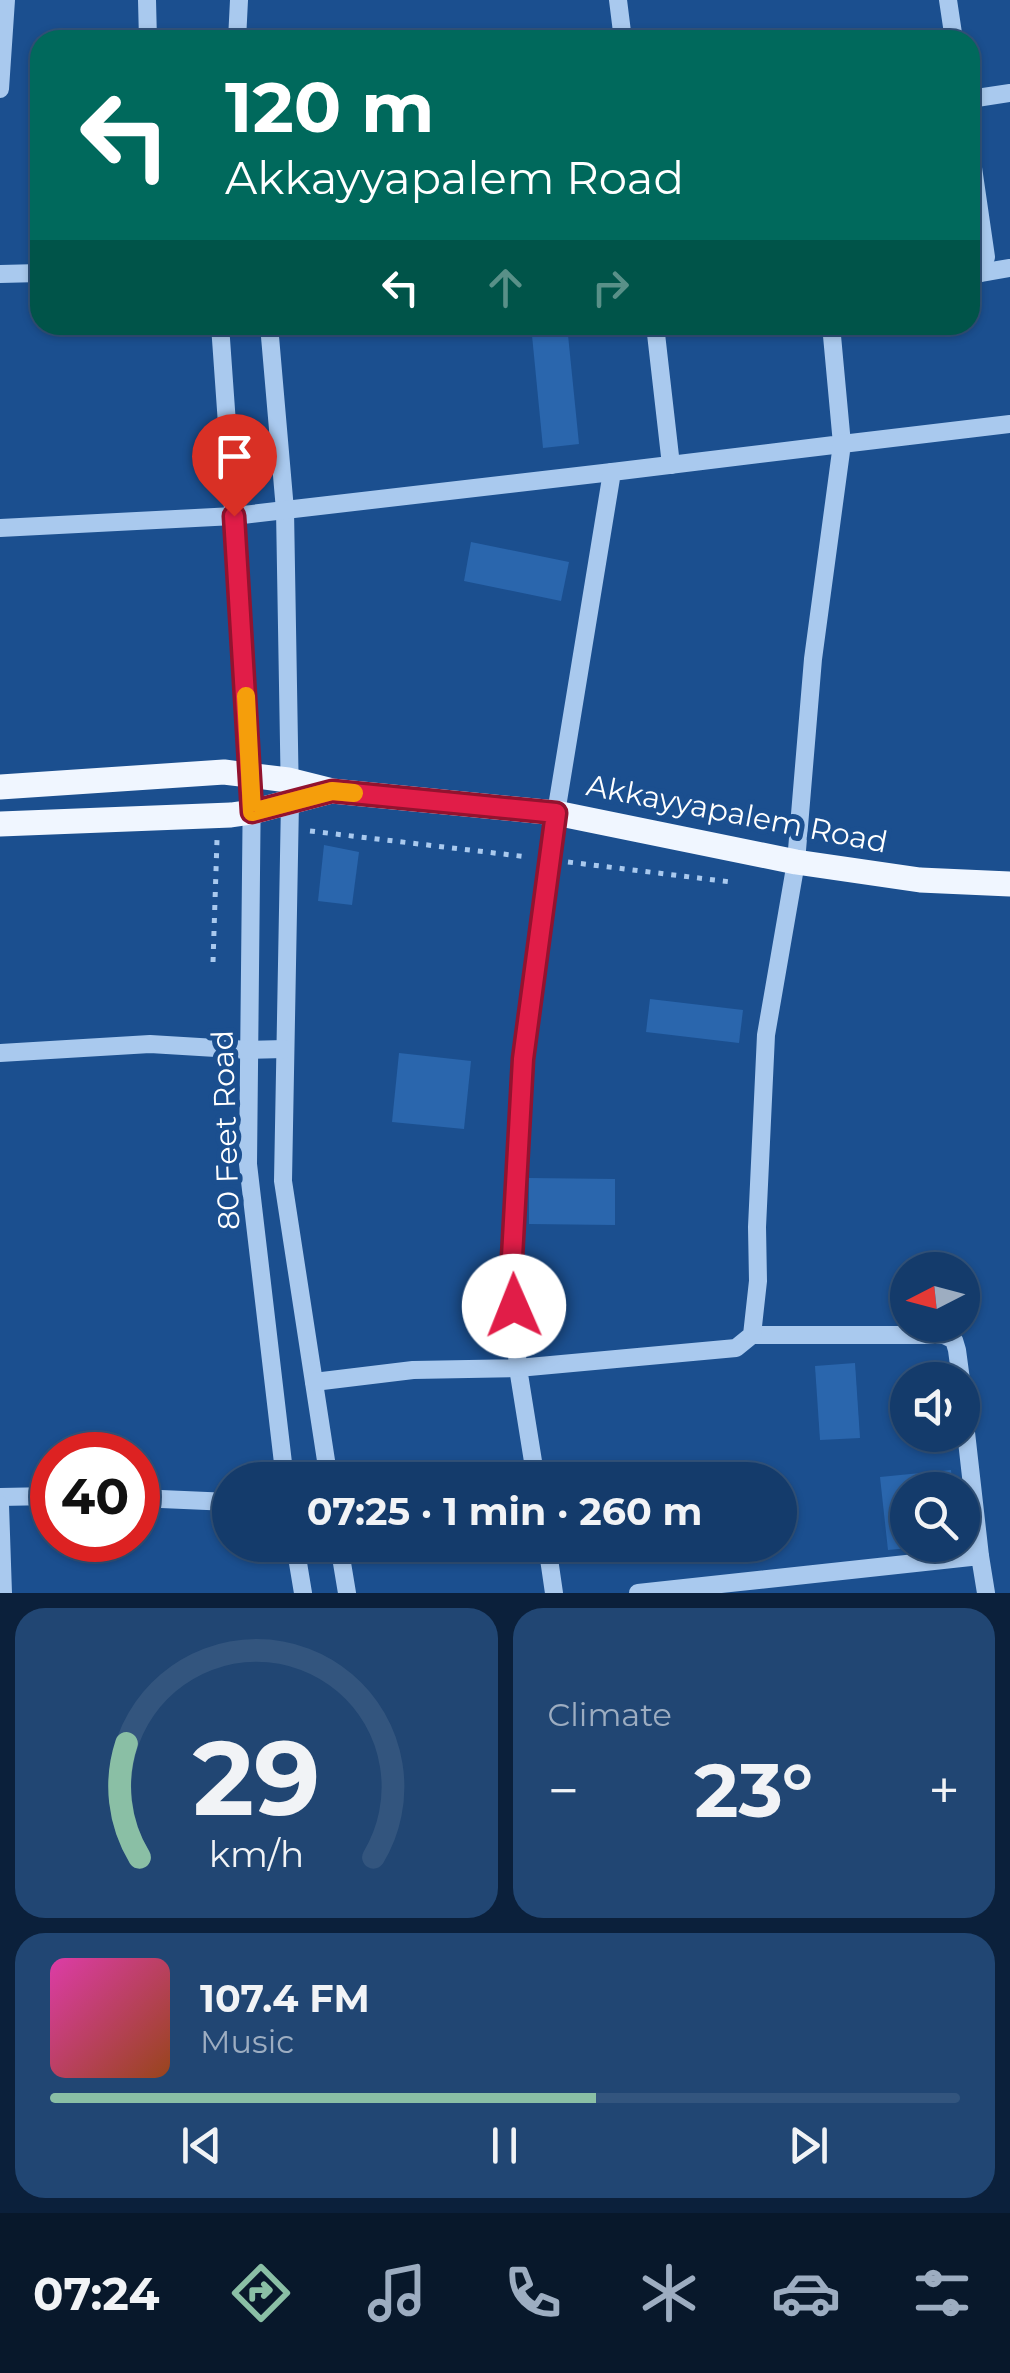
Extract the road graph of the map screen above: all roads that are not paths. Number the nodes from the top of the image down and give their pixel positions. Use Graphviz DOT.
graph roads {
  1 [pos="6,0"];
  2 [pos="148,0"];
  3 [pos="239,0"];
  4 [pos="618,0"];
  5 [pos="948,0"];
  6 [pos="148,30"];
  7 [pos="238,30"];
  8 [pos="621,30"];
  9 [pos="952,30"];
  10 [pos="0,89"];
  11 [pos="1010,93"];
  12 [pos="980,98"];
  13 [pos="980,216"];
  14 [pos="980,266"];
  15 [pos="1010,268"];
  16 [pos="30,272"];
  17 [pos="980,273"];
  18 [pos="0,274"];
  19 [pos="221,335"];
  20 [pos="269,335"];
  21 [pos="656,335"];
  22 [pos="831,335"];
  23 [pos="1010,424"];
  24 [pos="842,444"];
  25 [pos="671,465"];
  26 [pos="612,472"];
  27 [pos="286,510"];
  28 [pos="234,516"];
  29 [pos="0,528"];
  30 [pos="252,776"];
  31 [pos="0,788"];
  32 [pos="289,791"];
  33 [pos="556,813"];
  34 [pos="252,823"];
  35 [pos="0,824"];
  36 [pos="796,862"];
  37 [pos="1010,884"];
  38 [pos="286,1049"];
  39 [pos="249,1050"];
  40 [pos="0,1053"];
  41 [pos="752,1335"];
  42 [pos="959,1362"];
  43 [pos="518,1368"];
  44 [pos="314,1382"];
  45 [pos="283,1462"];
  46 [pos="326,1462"];
  47 [pos="533,1462"];
  48 [pos="30,1496"];
  49 [pos="0,1497"];
  50 [pos="160,1499"];
  51 [pos="212,1501"];
  52 [pos="0,1505"];
  53 [pos="980,1556"];
  54 [pos="298,1562"];
  55 [pos="341,1562"];
  56 [pos="549,1562"];
  57 [pos="925,1562"];
  58 [pos="3,1593"];
  59 [pos="303,1593"];
  60 [pos="346,1593"];
  61 [pos="554,1593"];
  62 [pos="638,1593"];
  63 [pos="986,1593"];
  1 -- 10 [label="street"];
  2 -- 6 [label="street"];
  3 -- 7 [label="street"];
  4 -- 8 [label="street"];
  5 -- 9 [label="street"];
  11 -- 12 [label="street"];
  13 -- 14 [label="street"];
  15 -- 17 [label="street"];
  16 -- 18 [label="street"];
  19 -- 28 [label="street, 80 Feet Road"];
  20 -- 27 [label="street, 80 Feet Road"];
  21 -- 25 [label="street"];
  22 -- 24 [label="street"];
  23 -- 24 [label="street"];
  24 -- 25 [label="street"];
  24 -- 36 [label="street"];
  25 -- 26 [label="street"];
  26 -- 27 [label="street"];
  26 -- 33 [label="street"];
  27 -- 28 [label="street"];
  27 -- 32 [label="street, 80 Feet Road"];
  28 -- 29 [label="street"];
  28 -- 30 [label="street, 80 Feet Road"];
  30 -- 31 [label="main road, Akkayyapalem Road"];
  30 -- 32 [label="main road, Akkayyapalem Road"];
  30 -- 34 [label="street, 80 Feet Road"];
  32 -- 33 [label="main road, Akkayyapalem Road"];
  32 -- 34 [label="main road, Akkayyapalem Road"];
  32 -- 38 [label="street, 80 Feet Road"];
  33 -- 36 [label="main road, Akkayyapalem Road"];
  33 -- 43 [label="street"];
  34 -- 35 [label="main road, Akkayyapalem Road"];
  34 -- 39 [label="street, 80 Feet Road"];
  36 -- 37 [label="main road, Akkayyapalem Road"];
  36 -- 41 [label="street"];
  38 -- 39 [label="street"];
  38 -- 44 [label="street, 80 Feet Road"];
  39 -- 40 [label="street"];
  39 -- 45 [label="street, 80 Feet Road"];
  41 -- 42 [label="street"];
  41 -- 43 [label="street"];
  43 -- 44 [label="street"];
  43 -- 47 [label="street"];
  44 -- 46 [label="street, 80 Feet Road"];
  48 -- 49 [label="street"];
  50 -- 51 [label="street"];
  52 -- 58 [label="street"];
  53 -- 63 [label="street"];
  54 -- 59 [label="street"];
  55 -- 60 [label="street"];
  56 -- 61 [label="street"];
  57 -- 62 [label="street"];
}
